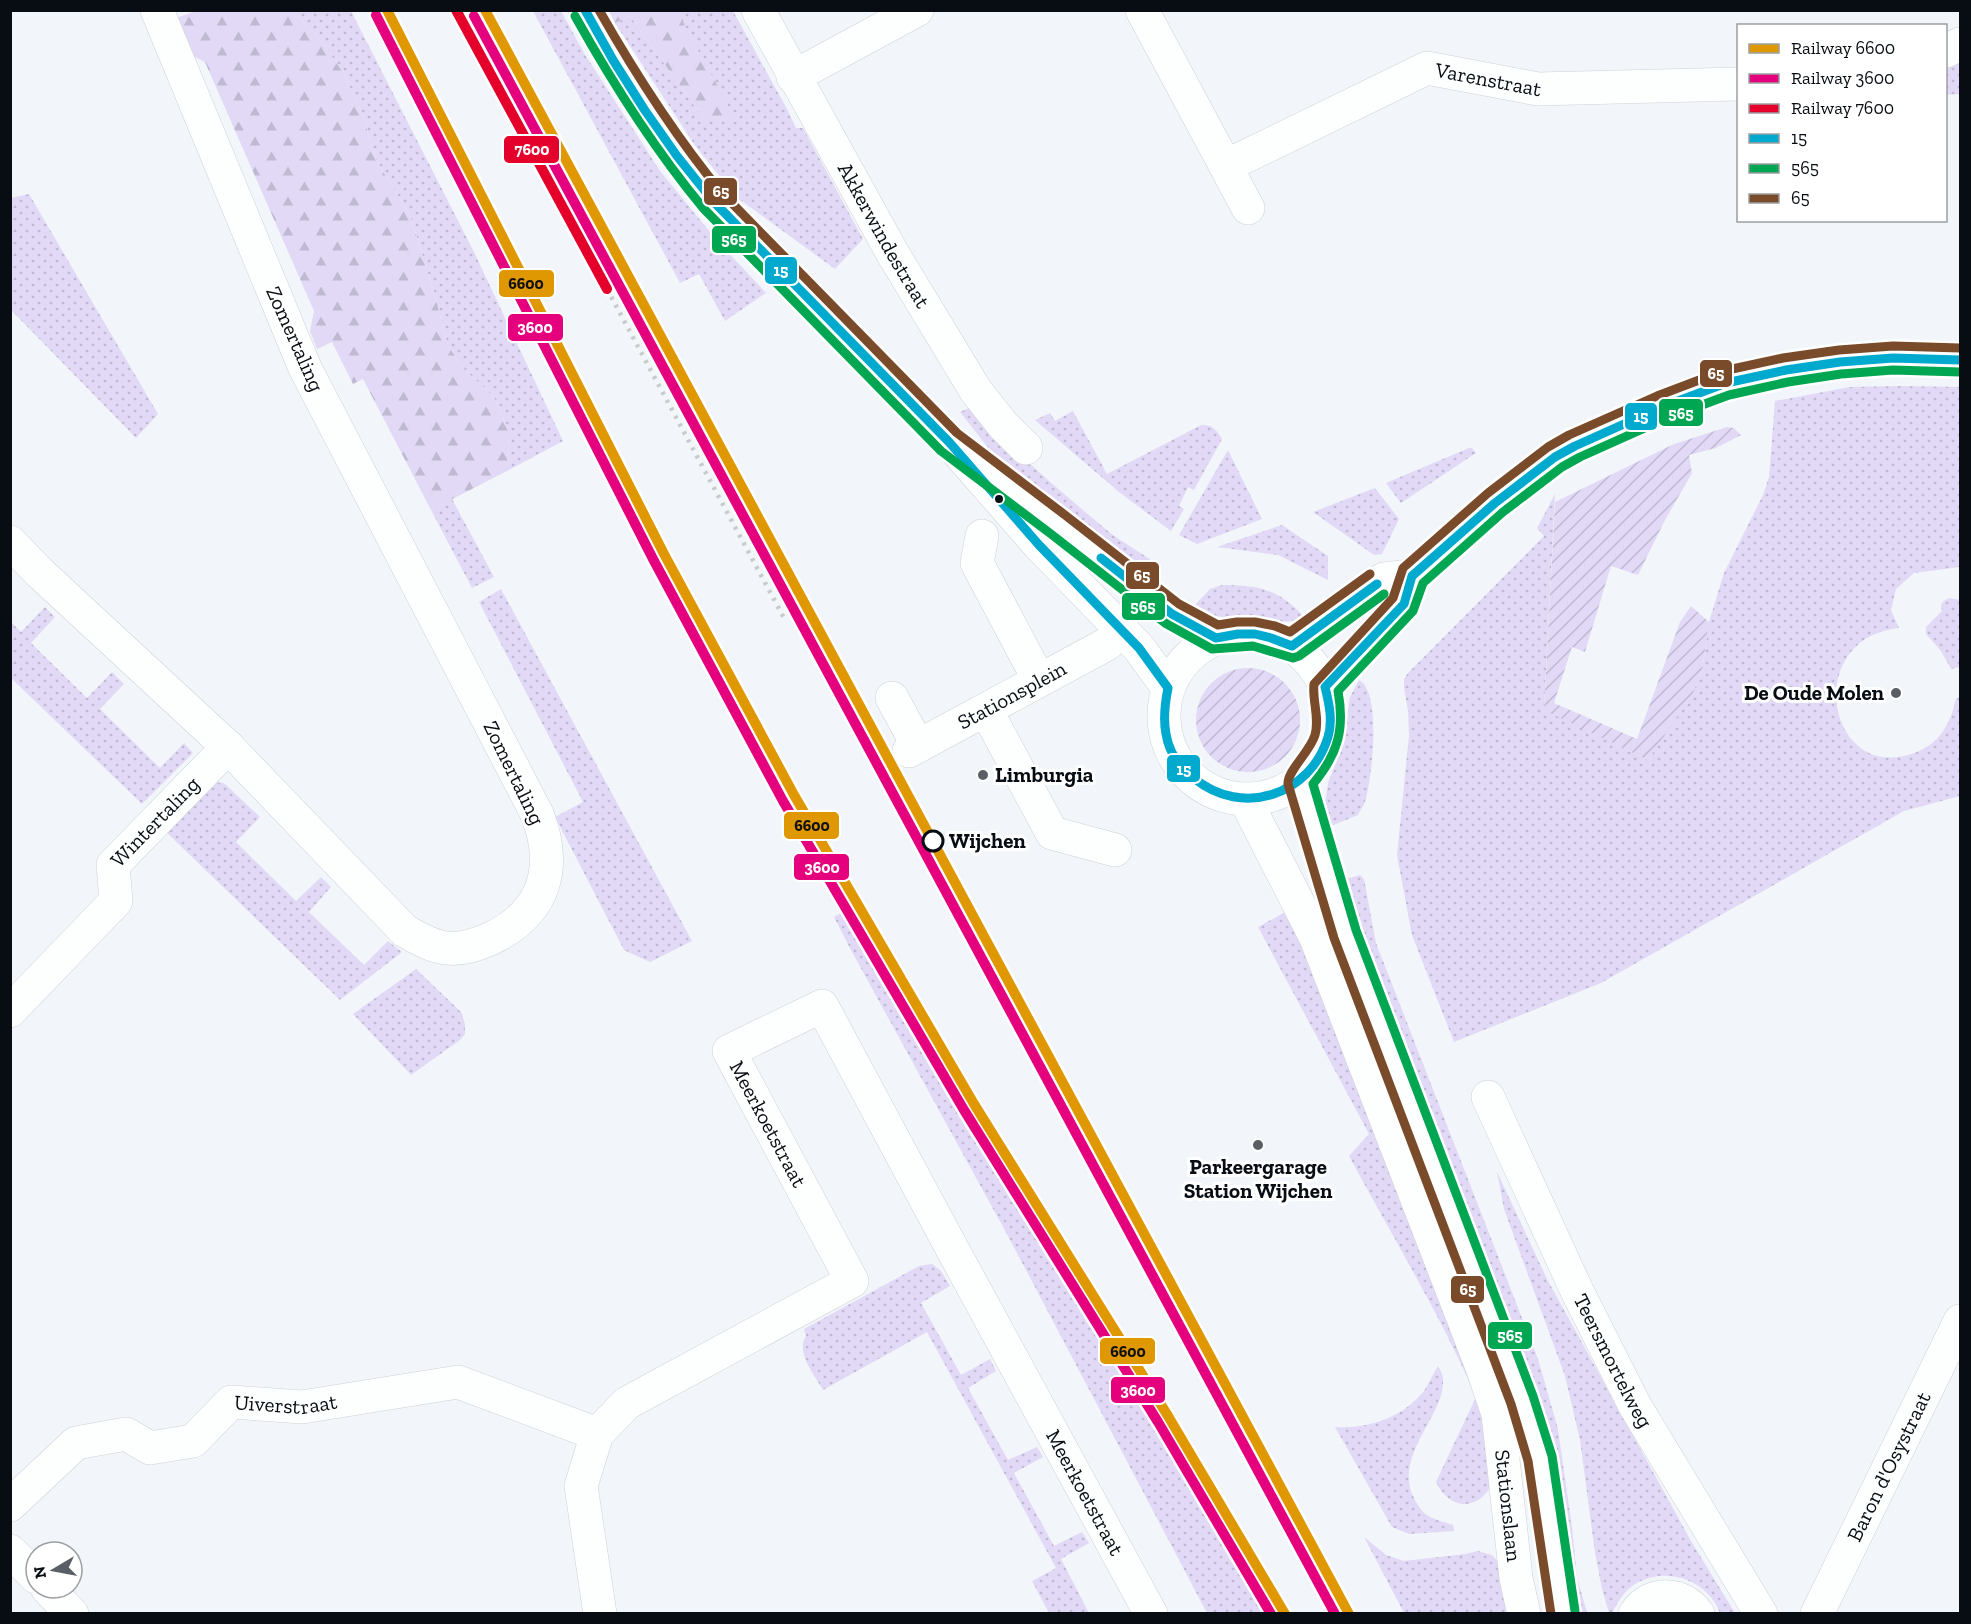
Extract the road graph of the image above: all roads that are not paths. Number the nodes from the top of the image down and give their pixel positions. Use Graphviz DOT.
graph roads {
  1 [pos="157,10"];
  2 [pos="585,10"];
  3 [pos="758,10"];
  4 [pos="917,10"];
  5 [pos="1142,10"];
  6 [pos="793,77"];
  7 [pos="1737,84"];
  8 [pos="1226,166"];
  9 [pos="1248,208"];
  10 [pos="1960,360"];
  11 [pos="949,442"];
  12 [pos="1026,448"];
  13 [pos="982,536"];
  14 [pos="10,542"];
  15 [pos="1412,576"];
  16 [pos="1113,638"];
  17 [pos="1216,638"];
  18 [pos="1292,646"];
  19 [pos="1040,680"];
  20 [pos="1325,687"];
  21 [pos="1168,688"];
  22 [pos="892,698"];
  23 [pos="986,710"];
  24 [pos="228,747"];
  25 [pos="1300,781"];
  26 [pos="1245,800"];
  27 [pos="1114,850"];
  28 [pos="10,1011"];
  29 [pos="1488,1096"];
  30 [pos="1960,1321"];
  31 [pos="597,1434"];
  32 [pos="10,1505"];
  33 [pos="10,1551"];
  34 [pos="24,1565"];
  35 [pos="59,1600"];
  36 [pos="72,1614"];
  37 [pos="600,1614"];
  38 [pos="1151,1614"];
  39 [pos="1524,1614"];
  40 [pos="1563,1614"];
  41 [pos="1635,1614"];
  42 [pos="1698,1614"];
  43 [pos="1761,1614"];
  44 [pos="1817,1614"];
  1 -- 24 [label="street, Zomertaling"];
  2 -- 11 [label="street"];
  3 -- 6 [label="street, Akkerwindestraat"];
  4 -- 6 [label="street"];
  5 -- 8 [label="street"];
  6 -- 12 [label="street, Akkerwindestraat"];
  7 -- 8 [label="street, Varenstraat"];
  8 -- 9 [label="street"];
  10 -- 15 [label="street"];
  11 -- 17 [label="street"];
  11 -- 21 [label="street"];
  13 -- 19 [label="street"];
  14 -- 24 [label="street, Zomertaling"];
  15 -- 18 [label="street"];
  15 -- 20 [label="street"];
  16 -- 19 [label="street, Stationsplein"];
  17 -- 18 [label="street"];
  17 -- 21 [label="street"];
  18 -- 20 [label="street"];
  19 -- 23 [label="street, Stationsplein"];
  20 -- 25 [label="street"];
  21 -- 26 [label="street"];
  22 -- 23 [label="street, Stationsplein"];
  23 -- 27 [label="street"];
  24 -- 28 [label="street, Wintertaling"];
  25 -- 26 [label="street"];
  25 -- 40 [label="street, Stationslaan"];
  26 -- 39 [label="street, Stationslaan"];
  29 -- 43 [label="street, Teersmortelweg"];
  30 -- 44 [label="street, Baron d'Osystraat"];
  31 -- 32 [label="street, Uiverstraat"];
  31 -- 37 [label="street, Meerkoetstraat"];
  31 -- 38 [label="street, Meerkoetstraat"];
  33 -- 34 [label="street"];
  35 -- 36 [label="street"];
  41 -- 42 [label="street"];
}
